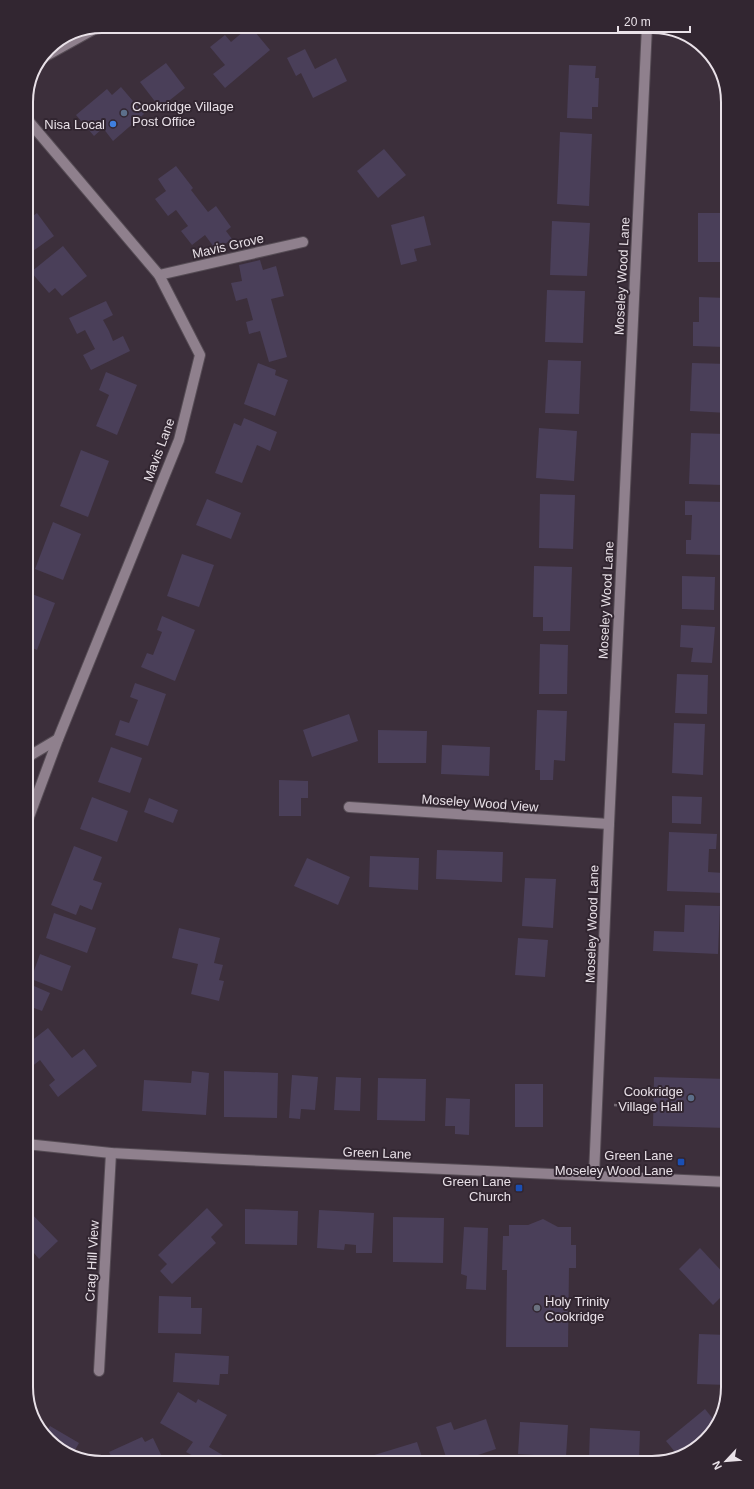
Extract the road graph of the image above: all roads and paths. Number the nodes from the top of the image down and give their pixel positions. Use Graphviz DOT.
graph roads {
  1 [pos="647,33"];
  2 [pos="80,37"];
  3 [pos="55,51"];
  4 [pos="33,126"];
  5 [pos="303,242"];
  6 [pos="159,275"];
  7 [pos="58,739"];
  8 [pos="33,754"];
  9 [pos="33,805"];
  10 [pos="349,807"];
  11 [pos="609,824"];
  12 [pos="597,1105"];
  13 [pos="637,1106"];
  14 [pos="33,1145"];
  15 [pos="111,1153"];
  16 [pos="594,1175"];
  17 [pos="721,1182"];
  18 [pos="99,1371"];
  1 -- 11 [label="street, Moseley Wood Lane"];
  2 -- 3 [label="street"];
  4 -- 6 [label="street, Mavis Lane"];
  5 -- 6 [label="street, Mavis Grove"];
  6 -- 7 [label="street, Mavis Lane"];
  7 -- 8 [label="street"];
  7 -- 9 [label="street, Mavis Lane"];
  10 -- 11 [label="street, Moseley Wood View"];
  11 -- 12 [label="street, Moseley Wood Lane"];
  12 -- 13 [label="path"];
  12 -- 16 [label="street, Moseley Wood Lane"];
  14 -- 15 [label="street, Green Lane"];
  15 -- 16 [label="street, Green Lane"];
  15 -- 18 [label="street, Crag Hill View"];
  16 -- 17 [label="street, Green Lane"];
}
